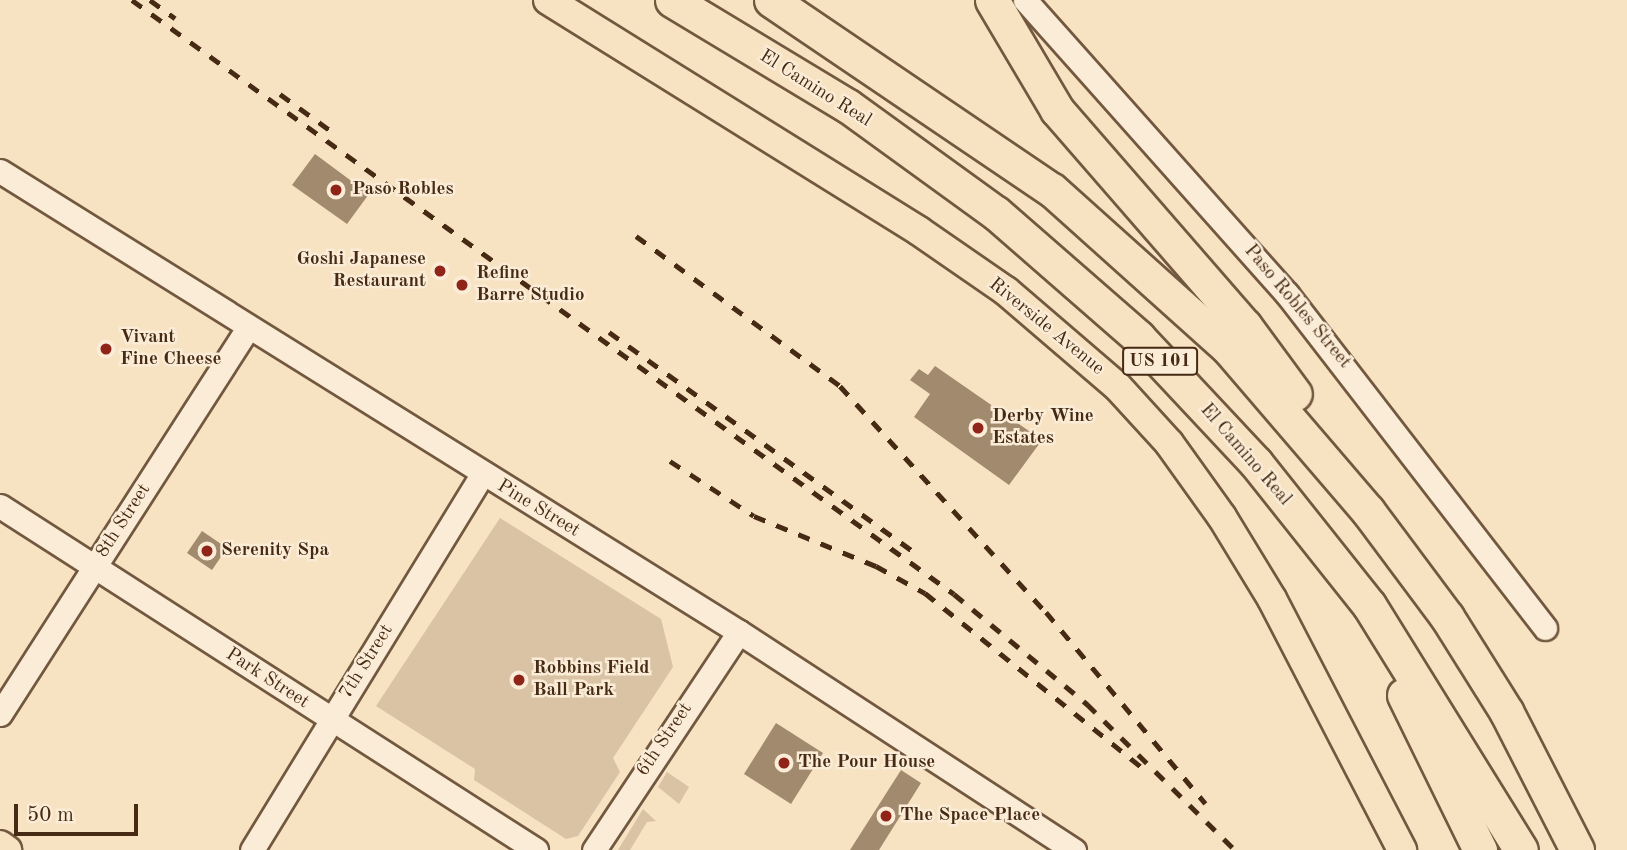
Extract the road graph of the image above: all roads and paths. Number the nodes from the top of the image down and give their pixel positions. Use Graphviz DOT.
graph roads {
  1 [pos="548,0"];
  2 [pos="672,0"];
  3 [pos="771,0"];
  4 [pos="992,0"];
  5 [pos="1024,1"];
  6 [pos="1,174"];
  7 [pos="248,328"];
  8 [pos="482,475"];
  9 [pos="0,506"];
  10 [pos="1368,511"];
  11 [pos="95,567"];
  12 [pos="1369,605"];
  13 [pos="1545,628"];
  14 [pos="739,632"];
  15 [pos="0,714"];
  16 [pos="331,720"];
  17 [pos="0,845"];
  18 [pos="7,850"];
  19 [pos="252,850"];
  20 [pos="536,850"];
  21 [pos="594,850"];
  22 [pos="1074,850"];
  23 [pos="1402,850"];
  24 [pos="1480,850"];
  25 [pos="1521,850"];
  26 [pos="1577,850"];
  1 -- 23 [label="main road, Riverside Avenue"];
  2 -- 12 [label="highway, El Camino Real / US 101"];
  3 -- 10 [label="highway, US 101"];
  4 -- 10 [label="highway"];
  5 -- 13 [label="street, Paso Robles Street"];
  6 -- 7 [label="street, Pine Street"];
  7 -- 8 [label="street, Pine Street"];
  7 -- 11 [label="street, 8th Street"];
  8 -- 14 [label="street, Pine Street"];
  8 -- 16 [label="street, 7th Street"];
  9 -- 11 [label="street, Park Street"];
  10 -- 26 [label="highway, US 101"];
  11 -- 15 [label="street, 8th Street"];
  11 -- 16 [label="street, Park Street"];
  12 -- 24 [label="highway"];
  12 -- 25 [label="highway, El Camino Real / US 101"];
  14 -- 21 [label="street, 6th Street"];
  14 -- 22 [label="street, Pine Street"];
  16 -- 19 [label="street, 7th Street"];
  16 -- 20 [label="street, Park Street"];
  17 -- 18 [label="main road"];
}
